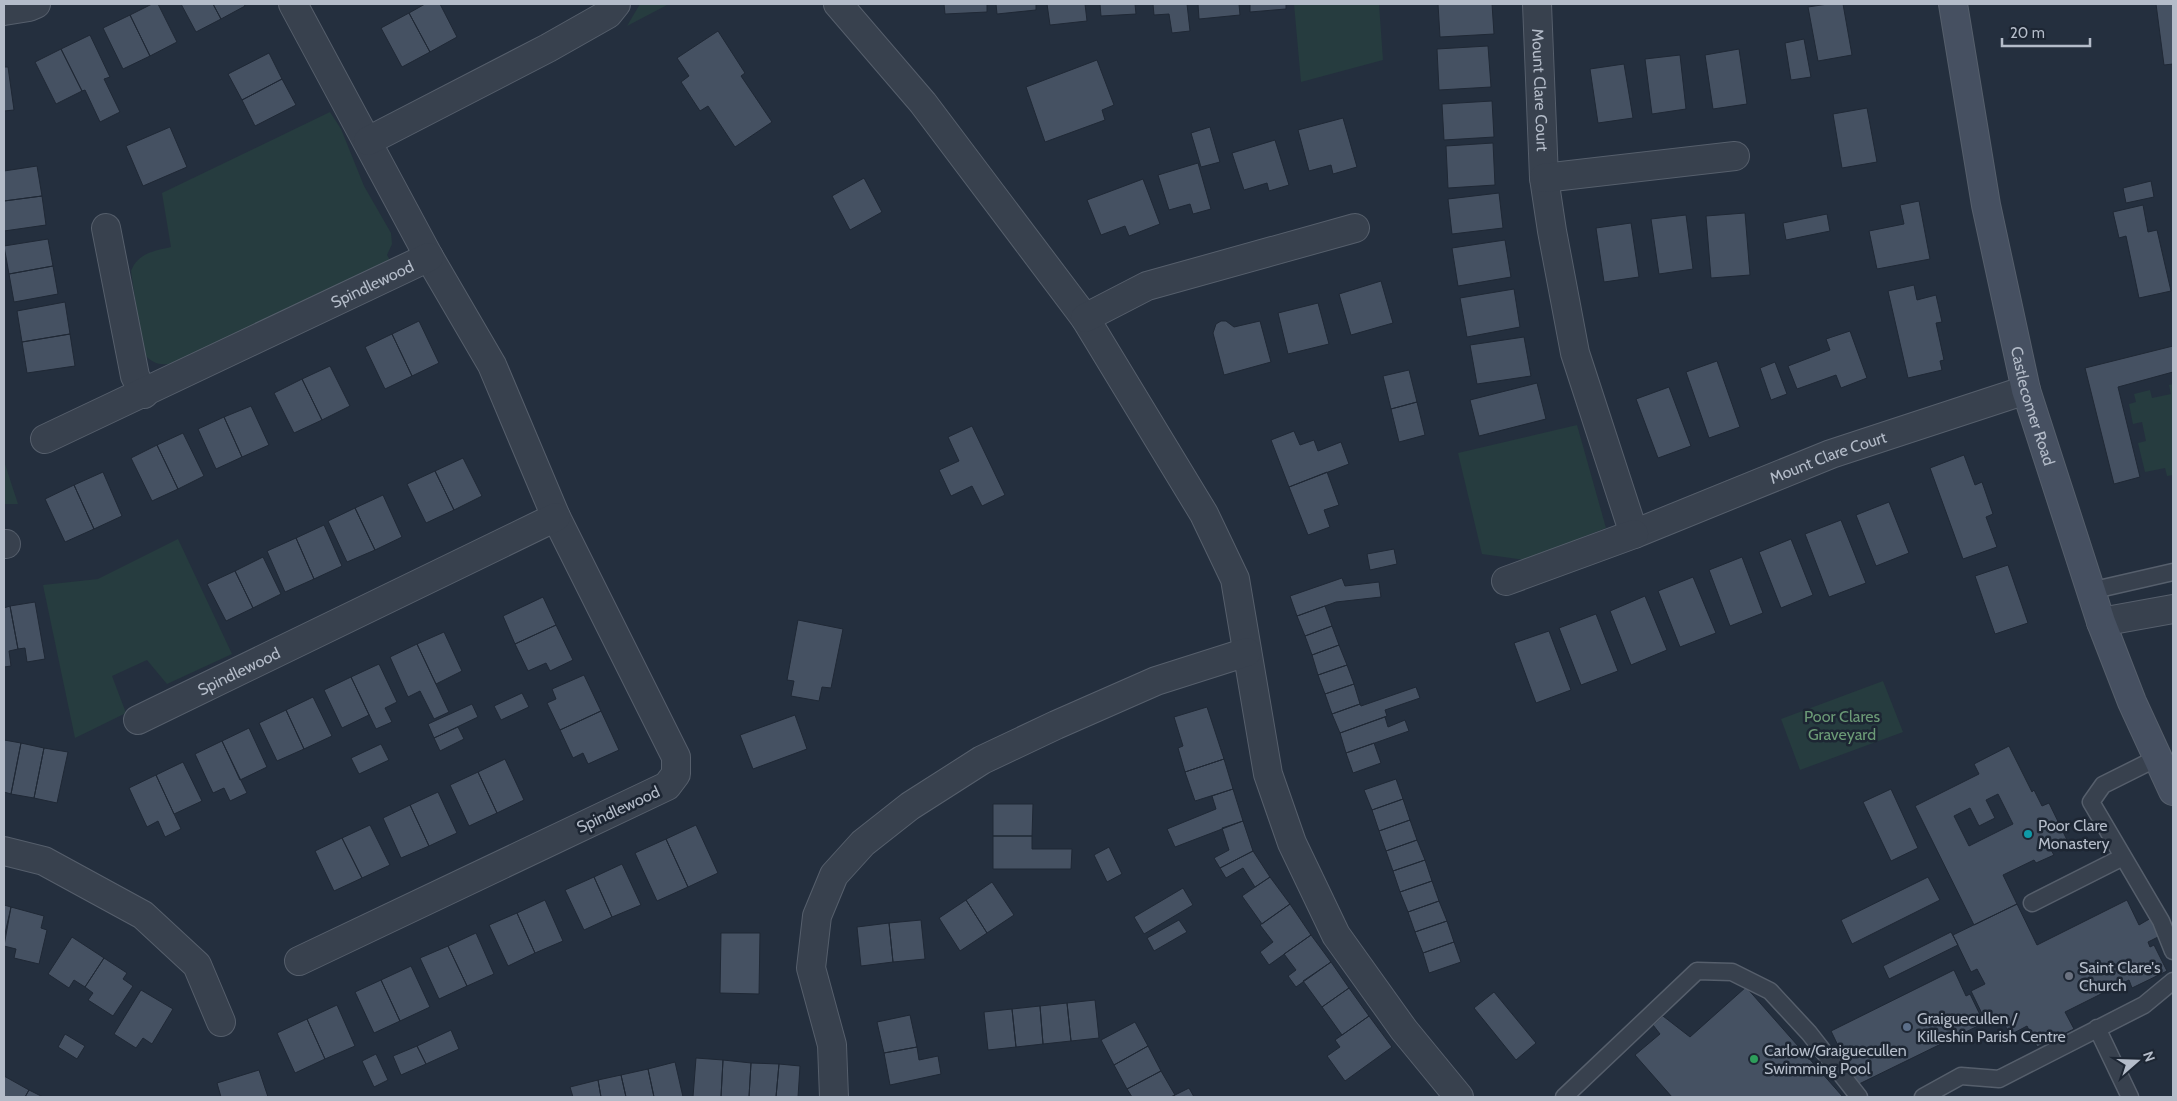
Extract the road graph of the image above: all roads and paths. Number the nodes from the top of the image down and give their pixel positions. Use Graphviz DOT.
graph roads {
  1 [pos="36,4"];
  2 [pos="294,4"];
  3 [pos="616,4"];
  4 [pos="838,4"];
  5 [pos="1537,4"];
  6 [pos="1952,4"];
  7 [pos="4,11"];
  8 [pos="368,141"];
  9 [pos="1735,156"];
  10 [pos="1544,178"];
  11 [pos="106,228"];
  12 [pos="1355,228"];
  13 [pos="429,257"];
  14 [pos="1085,318"];
  15 [pos="2026,390"];
  16 [pos="144,394"];
  17 [pos="45,439"];
  18 [pos="556,517"];
  19 [pos="1634,534"];
  20 [pos="2173,572"];
  21 [pos="1506,581"];
  22 [pos="2090,591"];
  23 [pos="2173,608"];
  24 [pos="2101,622"];
  25 [pos="1247,652"];
  26 [pos="138,720"];
  27 [pos="2157,758"];
  28 [pos="2173,791"];
  29 [pos="4,851"];
  30 [pos="2123,857"];
  31 [pos="2032,903"];
  32 [pos="2173,951"];
  33 [pos="298,962"];
  34 [pos="2173,981"];
  35 [pos="221,1022"];
  36 [pos="2097,1028"];
  37 [pos="834,1097"];
  38 [pos="1459,1097"];
  39 [pos="1564,1097"];
  40 [pos="1859,1097"];
  41 [pos="1922,1097"];
  42 [pos="2130,1097"];
  1 -- 7 [label="street"];
  2 -- 8 [label="street, Spindlewood"];
  3 -- 8 [label="street"];
  4 -- 14 [label="street"];
  5 -- 10 [label="street, Mount Clare Court"];
  6 -- 15 [label="main road, Castlecomer Road"];
  8 -- 13 [label="street, Spindlewood"];
  9 -- 10 [label="street"];
  10 -- 19 [label="street, Mount Clare Court"];
  11 -- 16 [label="street"];
  12 -- 14 [label="street"];
  13 -- 16 [label="street, Spindlewood"];
  13 -- 18 [label="street, Spindlewood"];
  14 -- 25 [label="street"];
  15 -- 19 [label="street, Mount Clare Court"];
  15 -- 22 [label="main road, Castlecomer Road"];
  16 -- 17 [label="street, Spindlewood"];
  18 -- 26 [label="street, Spindlewood"];
  18 -- 33 [label="street, Spindlewood"];
  19 -- 21 [label="street, Mount Clare Court"];
  20 -- 22 [label="lane"];
  22 -- 24 [label="main road, Castlecomer Road"];
  23 -- 24 [label="street"];
  24 -- 27 [label="main road, Castlecomer Road"];
  25 -- 37 [label="street"];
  25 -- 38 [label="street"];
  27 -- 28 [label="main road, Castlecomer Road"];
  27 -- 30 [label="lane"];
  29 -- 35 [label="street"];
  30 -- 31 [label="lane"];
  30 -- 32 [label="lane"];
  34 -- 36 [label="lane"];
  36 -- 41 [label="lane"];
  36 -- 42 [label="lane"];
  39 -- 40 [label="lane"];
}
